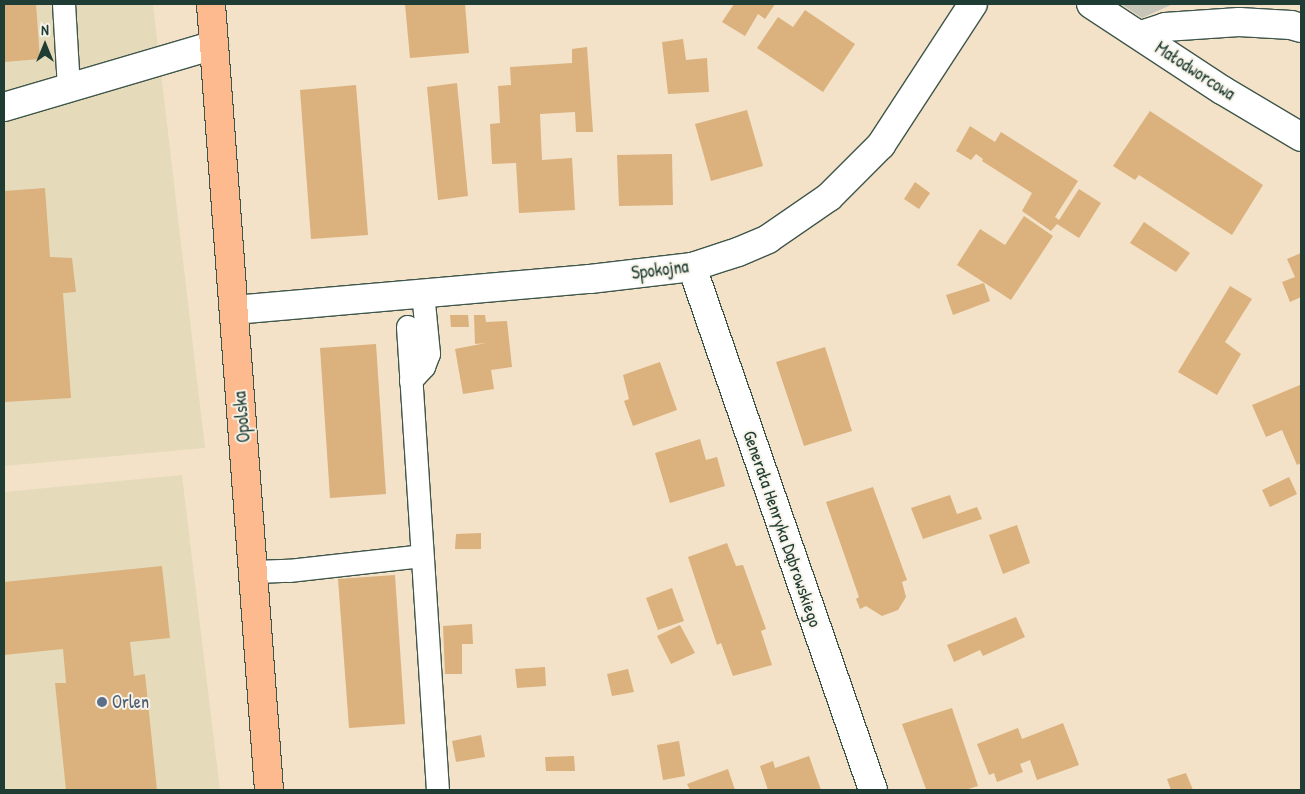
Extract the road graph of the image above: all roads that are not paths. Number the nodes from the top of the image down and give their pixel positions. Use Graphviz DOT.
graph roads {
  1 [pos="64,4"];
  2 [pos="211,4"];
  3 [pos="972,4"];
  4 [pos="1091,4"];
  5 [pos="1301,28"];
  6 [pos="1141,35"];
  7 [pos="214,45"];
  8 [pos="70,88"];
  9 [pos="4,107"];
  10 [pos="1301,137"];
  11 [pos="692,267"];
  12 [pos="423,293"];
  13 [pos="234,310"];
  14 [pos="408,328"];
  15 [pos="411,381"];
  16 [pos="422,556"];
  17 [pos="254,572"];
  18 [pos="269,790"];
  19 [pos="438,790"];
  20 [pos="873,790"];
  1 -- 8 [label="lane"];
  2 -- 7 [label="main road, Opolska"];
  3 -- 11 [label="street, Spokojna"];
  4 -- 6 [label="street, Małodworcowa"];
  5 -- 6 [label="street"];
  6 -- 10 [label="street, Małodworcowa"];
  7 -- 8 [label="street"];
  7 -- 13 [label="main road, Opolska"];
  8 -- 9 [label="street"];
  11 -- 12 [label="street, Spokojna"];
  11 -- 20 [label="street, Generała Henryka Dąbrowskiego"];
  12 -- 13 [label="street, Spokojna"];
  12 -- 15 [label="lane"];
  13 -- 17 [label="main road, Opolska"];
  14 -- 15 [label="lane"];
  15 -- 16 [label="lane"];
  16 -- 17 [label="lane"];
  16 -- 19 [label="lane"];
  17 -- 18 [label="main road, Opolska"];
}
